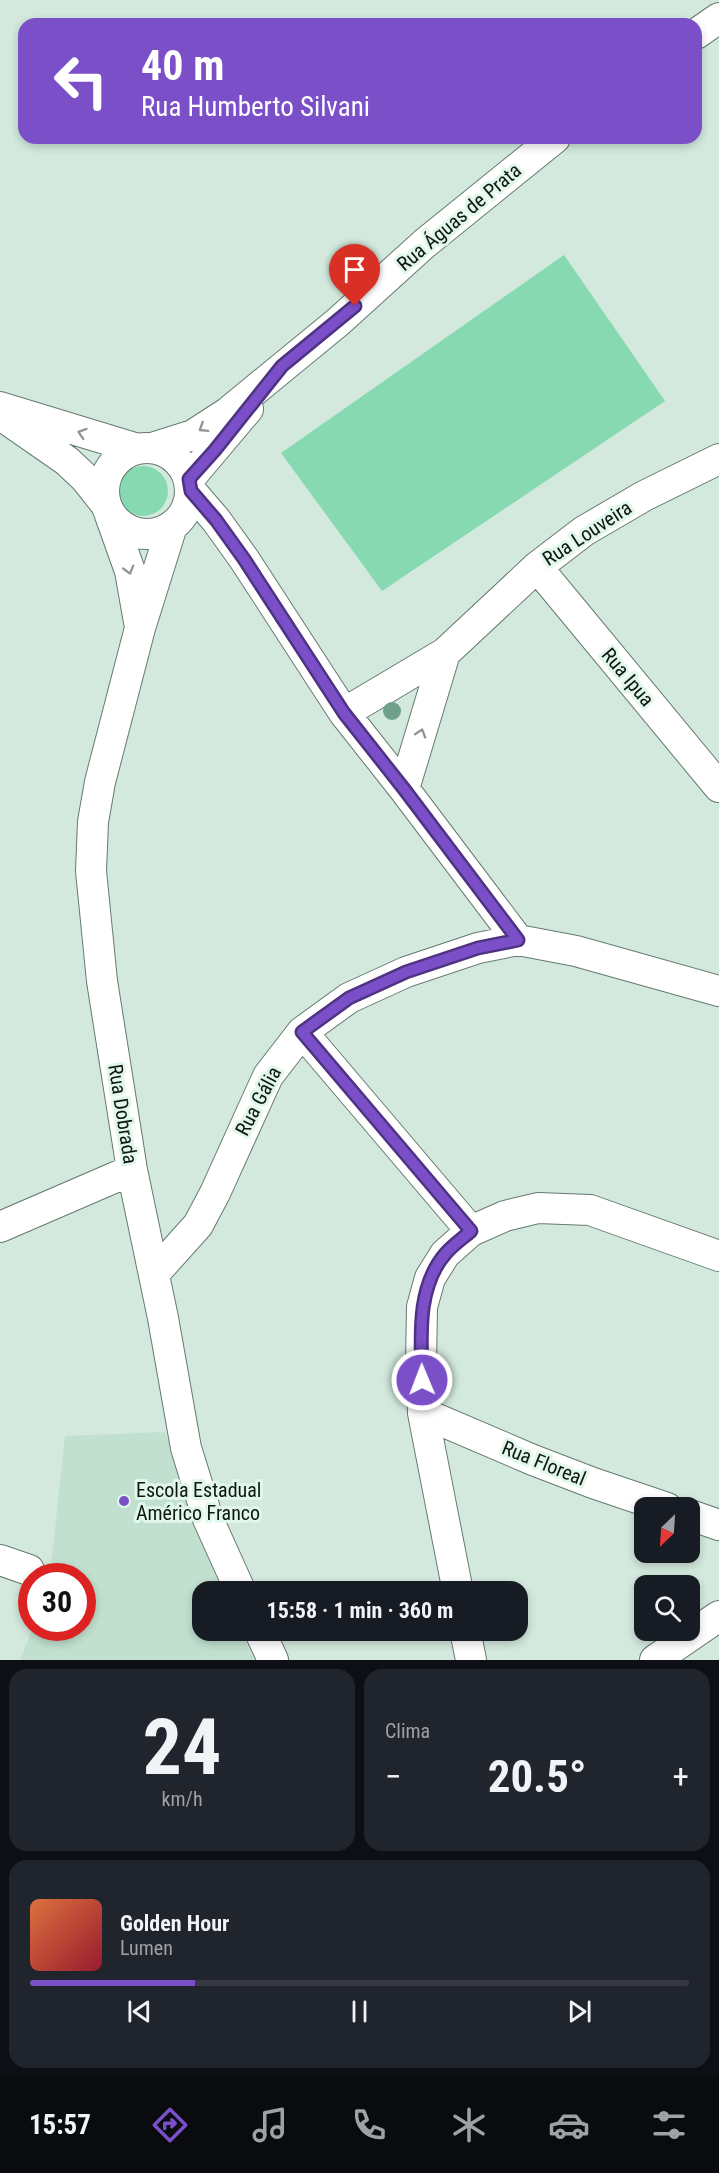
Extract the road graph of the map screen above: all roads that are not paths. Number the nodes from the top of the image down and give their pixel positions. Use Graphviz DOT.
graph roads {
  1 [pos="719,18"];
  2 [pos="702,30"];
  3 [pos="548,144"];
  4 [pos="282,366"];
  5 [pos="0,407"];
  6 [pos="0,414"];
  7 [pos="145,449"];
  8 [pos="719,459"];
  9 [pos="190,485"];
  10 [pos="107,508"];
  11 [pos="176,524"];
  12 [pos="244,559"];
  13 [pos="537,567"];
  14 [pos="140,628"];
  15 [pos="445,653"];
  16 [pos="344,713"];
  17 [pos="719,786"];
  18 [pos="404,789"];
  19 [pos="518,940"];
  20 [pos="719,991"];
  21 [pos="302,1032"];
  22 [pos="132,1170"];
  23 [pos="0,1227"];
  24 [pos="471,1231"];
  25 [pos="719,1256"];
  26 [pos="154,1274"];
  27 [pos="423,1413"];
  28 [pos="636,1497"];
  29 [pos="700,1518"];
  30 [pos="719,1525"];
  31 [pos="0,1560"];
  32 [pos="18,1566"];
  33 [pos="236,1581"];
  34 [pos="456,1581"];
  35 [pos="719,1616"];
  36 [pos="269,1641"];
  37 [pos="467,1641"];
  38 [pos="273,1660"];
  39 [pos="471,1660"];
  40 [pos="655,1660"];
  1 -- 2 [label="street"];
  3 -- 4 [label="street, Rua Águas de Prata"];
  4 -- 7 [label="street, Rua Águas de Prata, one-way"];
  4 -- 9 [label="street, Rua Águas de Prata"];
  7 -- 5 [label="street, one-way"];
  6 -- 10 [label="street"];
  7 -- 9 [label="street"];
  7 -- 10 [label="street"];
  8 -- 13 [label="street, Rua Louveira"];
  9 -- 11 [label="street"];
  9 -- 12 [label="street"];
  10 -- 11 [label="street"];
  10 -- 14 [label="street, Rua Dobrada, one-way"];
  11 -- 12 [label="street"];
  11 -- 14 [label="street, Rua Dobrada"];
  12 -- 16 [label="street"];
  13 -- 15 [label="street, Rua Louveira"];
  13 -- 17 [label="street, Rua Ipua"];
  14 -- 22 [label="street, Rua Dobrada"];
  15 -- 16 [label="street, Rua Louveira"];
  18 -- 15 [label="street, one-way"];
  16 -- 18 [label="street"];
  18 -- 19 [label="street"];
  19 -- 20 [label="street, Rua Gália"];
  19 -- 21 [label="street, Rua Gália"];
  21 -- 24 [label="street"];
  21 -- 26 [label="street, Rua Gália"];
  22 -- 23 [label="street"];
  22 -- 26 [label="street, Rua Dobrada"];
  24 -- 25 [label="street"];
  24 -- 27 [label="street"];
  26 -- 33 [label="street, Rua Dobrada"];
  27 -- 28 [label="street, Rua Floreal"];
  27 -- 34 [label="street"];
  29 -- 30 [label="street"];
  31 -- 32 [label="street"];
  35 -- 40 [label="street"];
  36 -- 38 [label="street"];
  37 -- 39 [label="street"];
}
